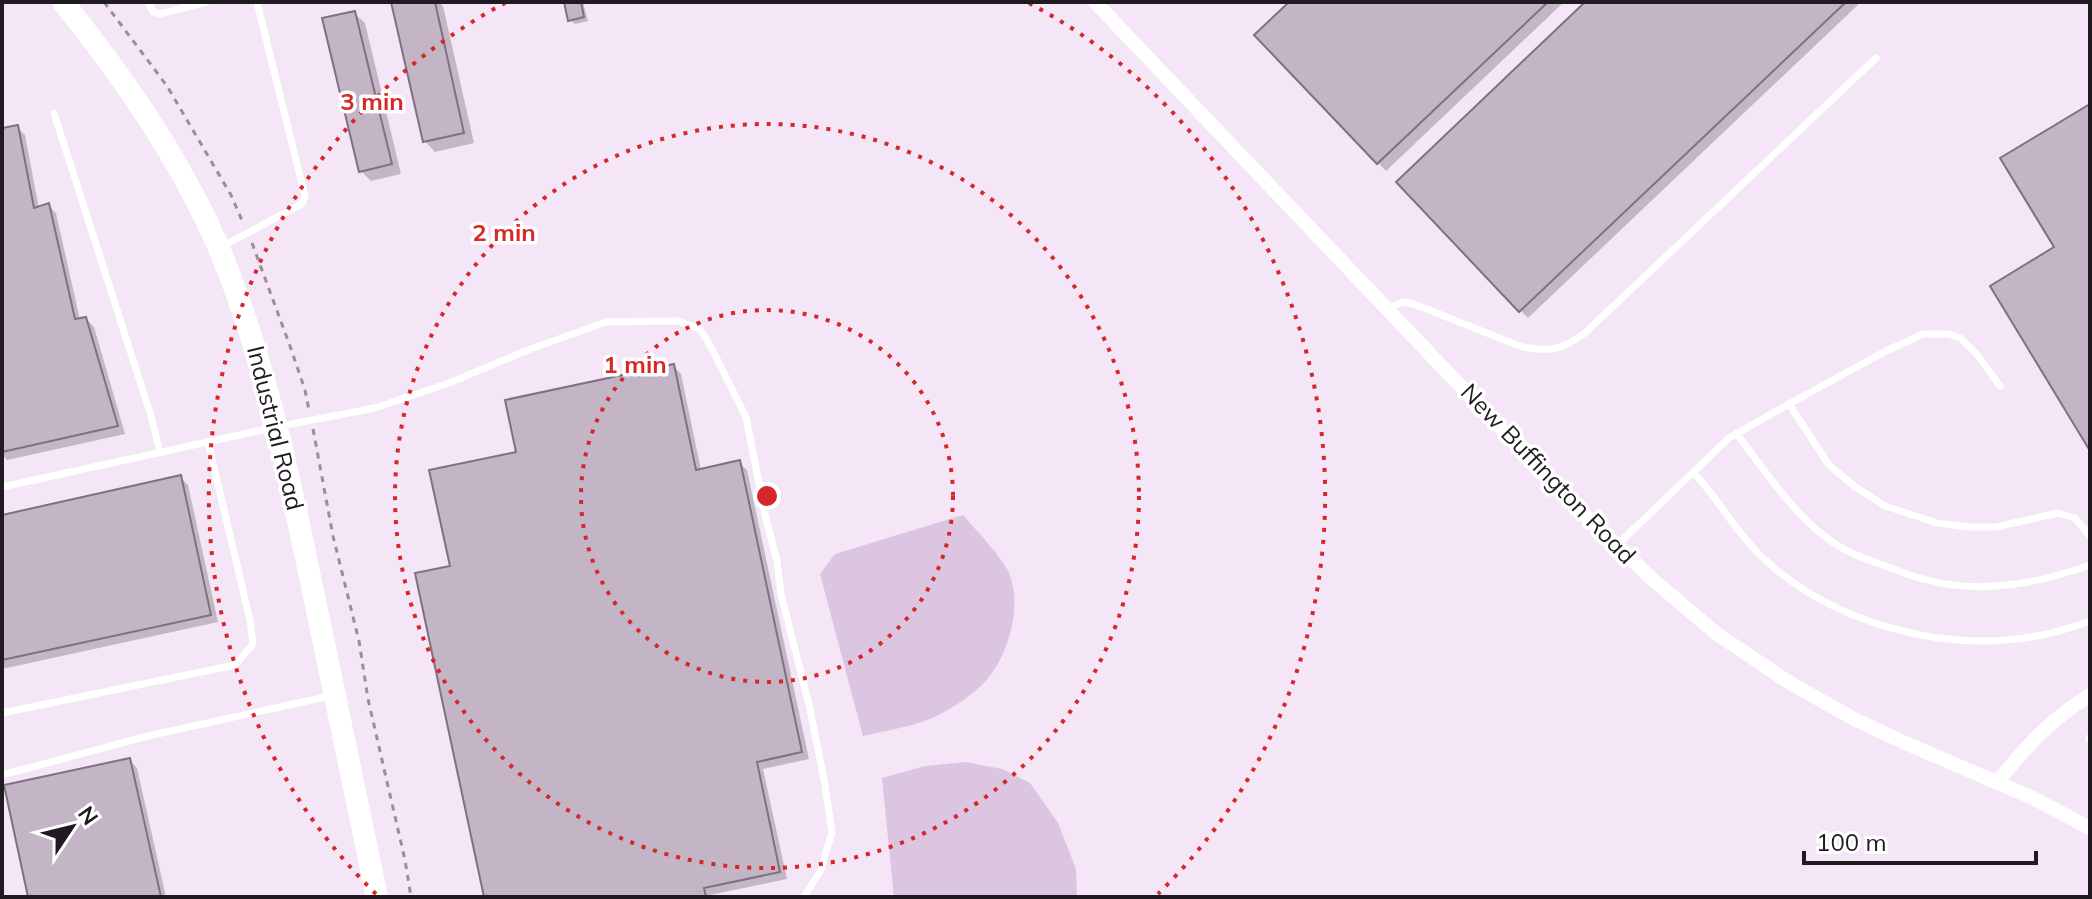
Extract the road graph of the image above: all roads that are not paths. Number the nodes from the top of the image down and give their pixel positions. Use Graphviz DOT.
graph roads {
  1 [pos="63,2"];
  2 [pos="149,2"];
  3 [pos="207,2"];
  4 [pos="257,2"];
  5 [pos="1095,2"];
  6 [pos="1876,58"];
  7 [pos="54,113"];
  8 [pos="218,248"];
  9 [pos="1387,308"];
  10 [pos="2000,386"];
  11 [pos="1789,404"];
  12 [pos="276,427"];
  13 [pos="1736,433"];
  14 [pos="208,442"];
  15 [pos="160,453"];
  16 [pos="1693,472"];
  17 [pos="2,487"];
  18 [pos="2090,536"];
  19 [pos="1617,545"];
  20 [pos="2090,565"];
  21 [pos="2090,621"];
  22 [pos="335,695"];
  23 [pos="2090,695"];
  24 [pos="2,713"];
  25 [pos="2,775"];
  26 [pos="1997,783"];
  27 [pos="2090,828"];
  28 [pos="377,897"];
  29 [pos="804,897"];
  1 -- 8 [label="main road, Industrial Road"];
  2 -- 3 [label="lane"];
  4 -- 8 [label="lane"];
  5 -- 9 [label="street, New Buffington Road"];
  6 -- 9 [label="lane"];
  7 -- 15 [label="lane"];
  8 -- 12 [label="main road, Industrial Road"];
  9 -- 19 [label="street, New Buffington Road"];
  10 -- 11 [label="lane"];
  11 -- 13 [label="lane"];
  11 -- 18 [label="lane"];
  12 -- 14 [label="lane"];
  12 -- 22 [label="main road, Industrial Road"];
  12 -- 29 [label="lane"];
  13 -- 16 [label="lane"];
  13 -- 20 [label="lane"];
  14 -- 15 [label="lane"];
  14 -- 24 [label="lane"];
  15 -- 17 [label="lane"];
  16 -- 19 [label="lane"];
  16 -- 21 [label="lane"];
  19 -- 26 [label="street, New Buffington Road"];
  22 -- 25 [label="lane"];
  22 -- 28 [label="main road, Industrial Road"];
  23 -- 26 [label="street"];
  26 -- 27 [label="street, New Buffington Road"];
}
